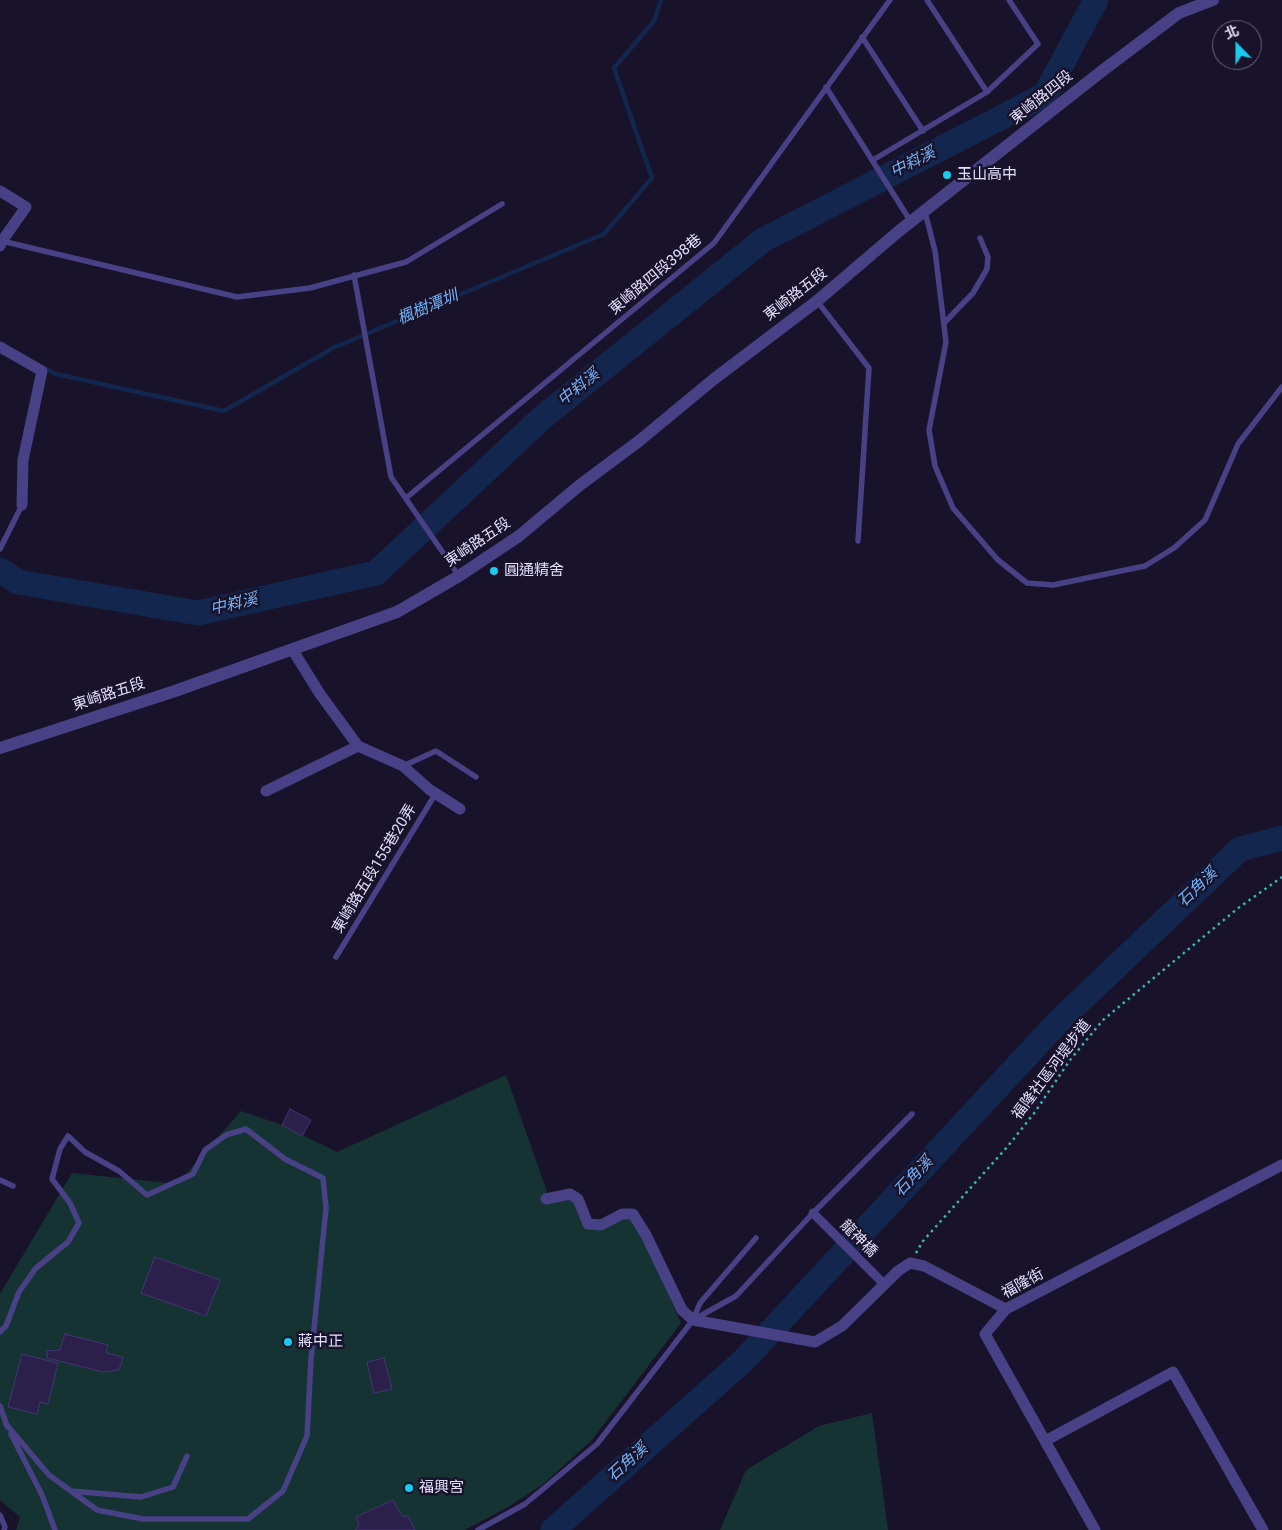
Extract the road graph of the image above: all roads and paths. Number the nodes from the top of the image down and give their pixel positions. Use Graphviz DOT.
graph roads {
  1 [pos="890,0"];
  2 [pos="927,0"];
  3 [pos="1009,0"];
  4 [pos="1213,0"];
  5 [pos="862,37"];
  6 [pos="826,87"];
  7 [pos="988,92"];
  8 [pos="923,131"];
  9 [pos="873,160"];
  10 [pos="0,191"];
  11 [pos="502,204"];
  12 [pos="925,212"];
  13 [pos="911,222"];
  14 [pos="899,231"];
  15 [pos="980,238"];
  16 [pos="1,244"];
  17 [pos="354,275"];
  18 [pos="817,301"];
  19 [pos="944,323"];
  20 [pos="0,347"];
  21 [pos="1282,388"];
  22 [pos="406,498"];
  23 [pos="22,505"];
  24 [pos="858,541"];
  25 [pos="0,549"];
  26 [pos="459,576"];
  27 [pos="292,649"];
  28 [pos="358,746"];
  29 [pos="0,748"];
  30 [pos="403,766"];
  31 [pos="476,777"];
  32 [pos="266,791"];
  33 [pos="436,793"];
  34 [pos="460,809"];
  35 [pos="1282,877"];
  36 [pos="336,957"];
  37 [pos="912,1114"];
  38 [pos="1282,1165"];
  39 [pos="0,1180"];
  40 [pos="13,1186"];
  41 [pos="546,1199"];
  42 [pos="813,1213"];
  43 [pos="756,1238"];
  44 [pos="910,1263"];
  45 [pos="884,1284"];
  46 [pos="1006,1309"];
  47 [pos="693,1320"];
  48 [pos="0,1332"];
  49 [pos="0,1406"];
  50 [pos="6,1424"];
  51 [pos="1045,1441"];
  52 [pos="187,1456"];
  53 [pos="70,1490"];
  54 [pos="0,1515"];
  55 [pos="4,1530"];
  56 [pos="55,1530"];
  57 [pos="478,1530"];
  58 [pos="1095,1530"];
  59 [pos="1263,1530"];
  1 -- 5 [label="lane, 東崎路四段398巷"];
  2 -- 7 [label="lane"];
  3 -- 7 [label="lane"];
  4 -- 12 [label="street, 東崎路四段"];
  5 -- 6 [label="lane, 東崎路四段398巷"];
  5 -- 8 [label="lane"];
  6 -- 9 [label="lane"];
  6 -- 22 [label="lane, 東崎路四段398巷"];
  7 -- 8 [label="lane"];
  8 -- 9 [label="lane"];
  9 -- 13 [label="lane"];
  10 -- 16 [label="street"];
  11 -- 17 [label="lane"];
  12 -- 13 [label="street, 東崎路四段"];
  12 -- 19 [label="lane"];
  13 -- 14 [label="street, 東崎路四段"];
  14 -- 18 [label="street, 東崎路五段"];
  15 -- 19 [label="lane"];
  16 -- 17 [label="lane"];
  17 -- 22 [label="lane"];
  18 -- 24 [label="lane"];
  18 -- 26 [label="street, 東崎路五段"];
  19 -- 21 [label="lane"];
  20 -- 23 [label="street"];
  22 -- 26 [label="lane"];
  23 -- 25 [label="lane"];
  26 -- 27 [label="street, 東崎路五段"];
  27 -- 28 [label="street"];
  27 -- 29 [label="street, 東崎路五段"];
  28 -- 30 [label="street"];
  28 -- 32 [label="street"];
  30 -- 31 [label="lane"];
  30 -- 33 [label="street"];
  33 -- 34 [label="street"];
  33 -- 36 [label="lane, 東崎路五段155巷20弄"];
  35 -- 44 [label="path, 福隆社區河堤步道"];
  37 -- 42 [label="lane"];
  38 -- 46 [label="street, 福隆街"];
  39 -- 40 [label="lane"];
  41 -- 47 [label="street"];
  42 -- 45 [label="street, 龍神橋"];
  42 -- 47 [label="lane"];
  43 -- 47 [label="lane"];
  44 -- 45 [label="street"];
  44 -- 46 [label="street"];
  45 -- 47 [label="street"];
  46 -- 51 [label="street, 福隆街"];
  47 -- 57 [label="lane"];
  48 -- 53 [label="lane"];
  49 -- 50 [label="lane"];
  50 -- 53 [label="lane"];
  50 -- 56 [label="lane"];
  51 -- 58 [label="street, 福隆街"];
  51 -- 59 [label="street"];
  52 -- 53 [label="lane"];
  54 -- 55 [label="lane"];
}
